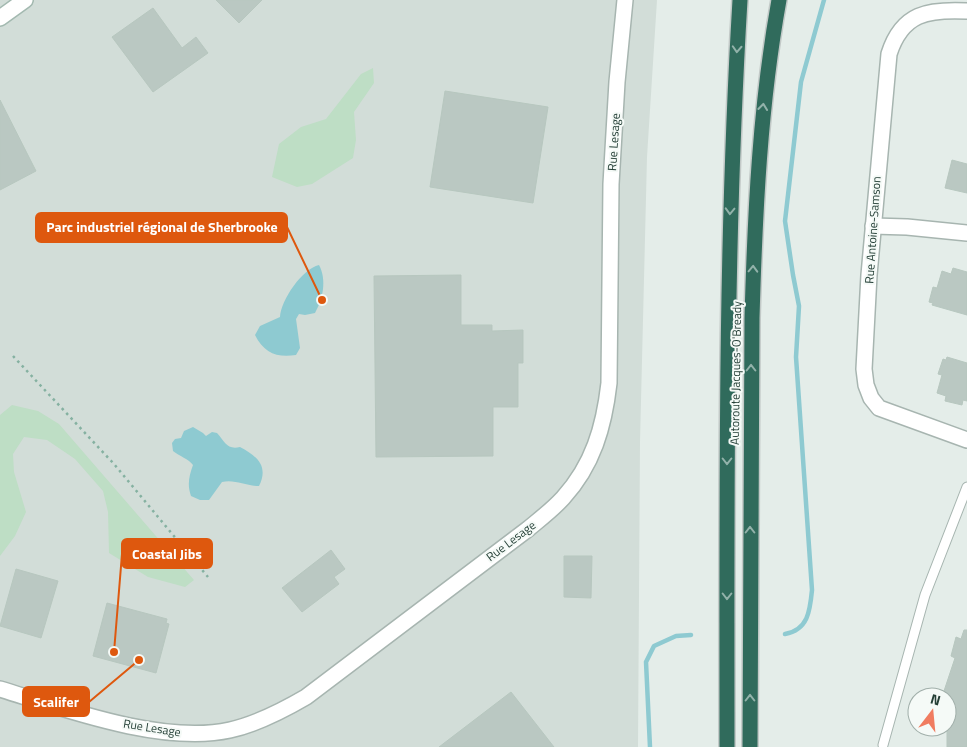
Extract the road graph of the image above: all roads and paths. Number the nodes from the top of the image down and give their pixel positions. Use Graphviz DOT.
graph roads {
  1 [pos="25,0"];
  2 [pos="626,0"];
  3 [pos="740,0"];
  4 [pos="779,0"];
  5 [pos="967,11"];
  6 [pos="0,18"];
  7 [pos="873,226"];
  8 [pos="967,233"];
  9 [pos="13,356"];
  10 [pos="967,440"];
  11 [pos="967,487"];
  12 [pos="208,577"];
  13 [pos="0,689"];
  14 [pos="883,745"];
  15 [pos="727,747"];
  16 [pos="750,747"];
  1 -- 6 [label="street"];
  2 -- 13 [label="street, Rue Lesage"];
  3 -- 15 [label="highway, Autoroute Jacques-O'Bready, one-way"];
  16 -- 4 [label="highway, Autoroute Jacques-O'Bready, one-way"];
  5 -- 7 [label="street, Rue Antoine-Samson"];
  7 -- 8 [label="street"];
  7 -- 10 [label="street, Rue Antoine-Samson"];
  9 -- 12 [label="path"];
  11 -- 14 [label="lane"];
}
